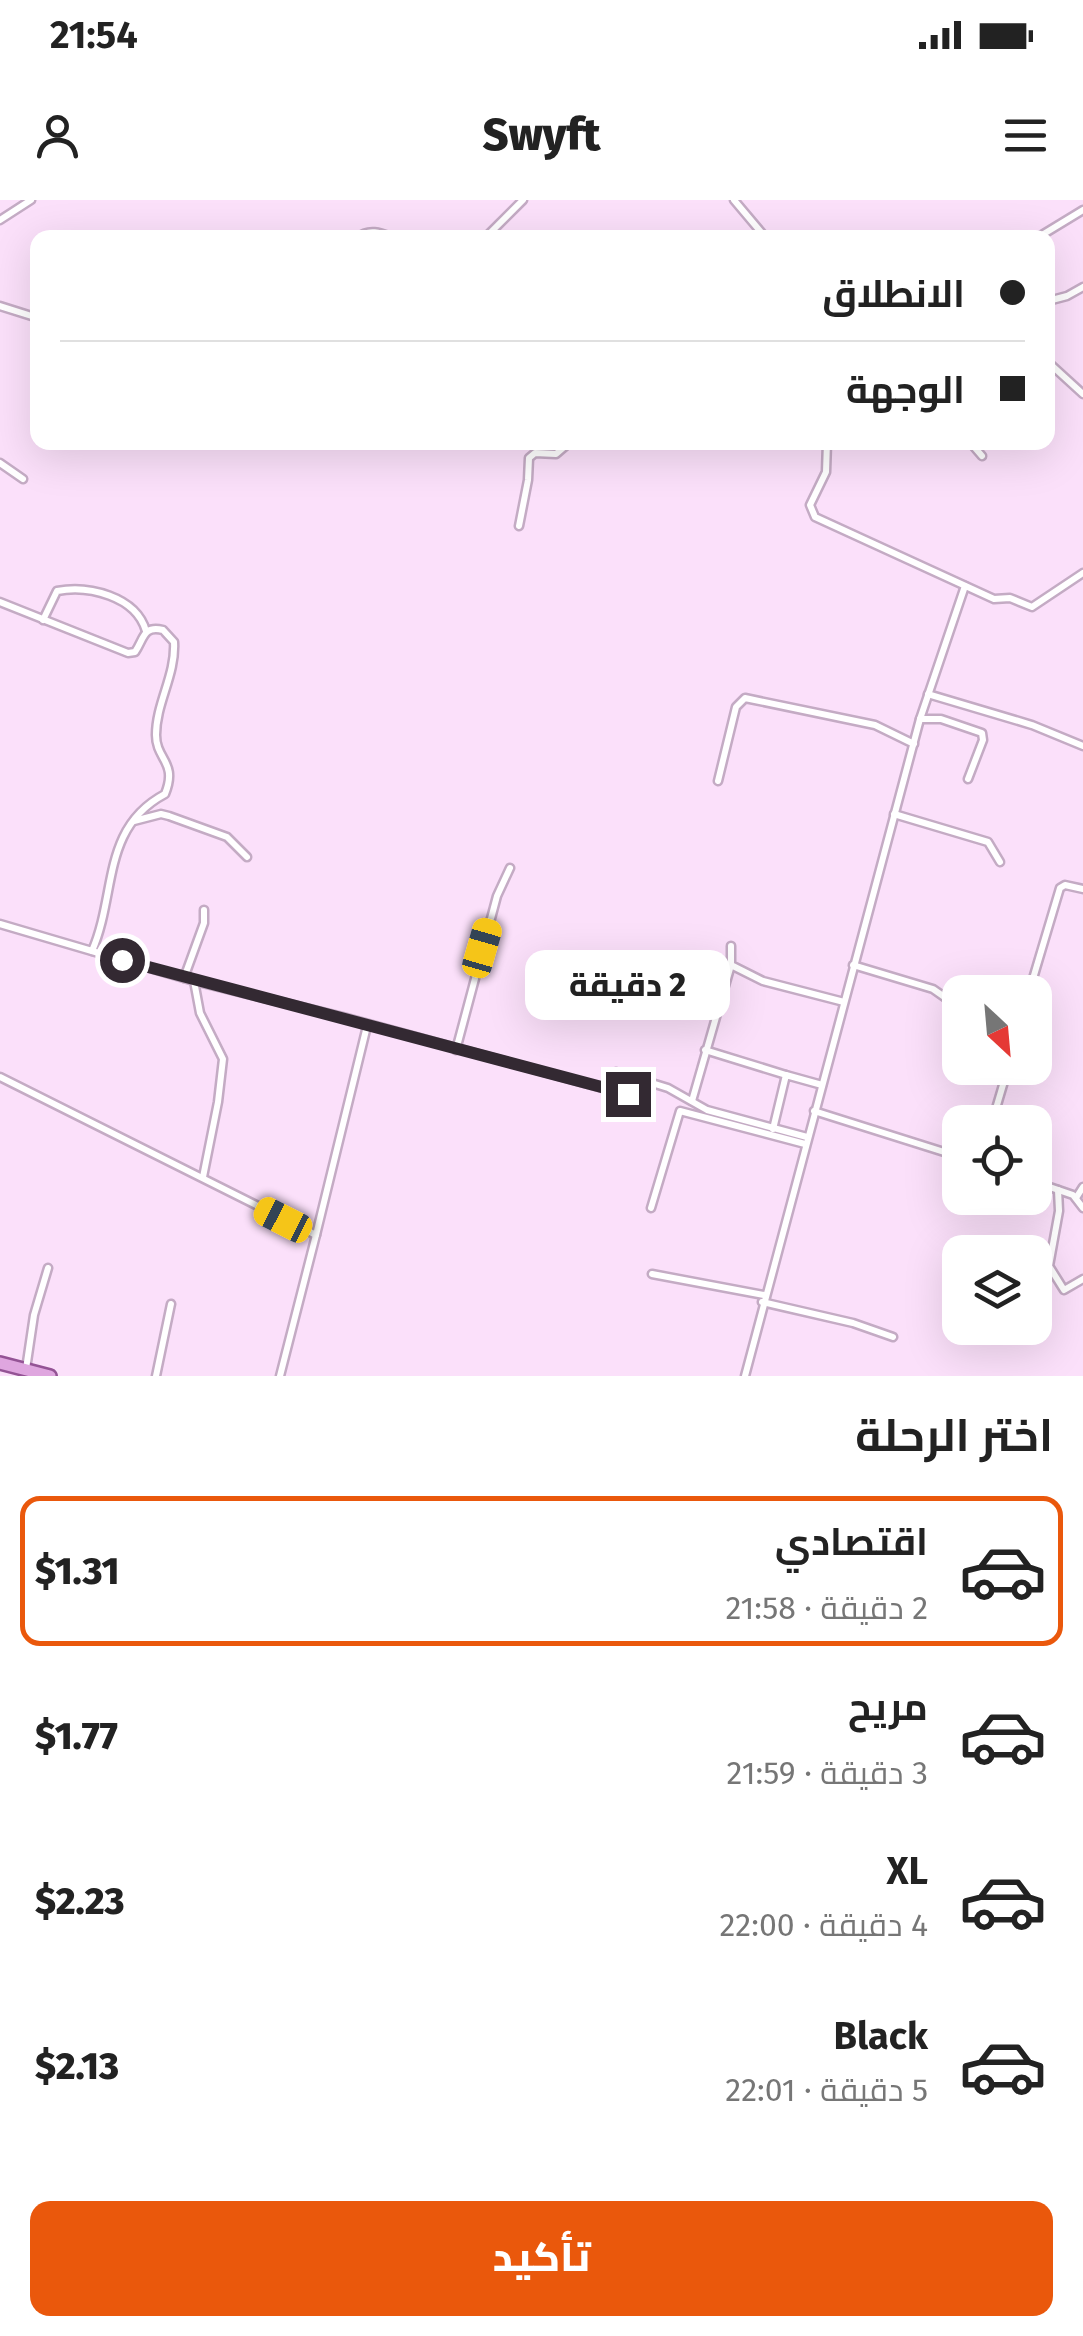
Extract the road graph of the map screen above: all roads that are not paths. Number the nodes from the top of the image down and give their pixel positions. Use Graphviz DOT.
graph roads {
  1 [pos="31,200"];
  2 [pos="524,200"];
  3 [pos="734,200"];
  4 [pos="1083,210"];
  5 [pos="0,220"];
  6 [pos="493,230"];
  7 [pos="759,230"];
  8 [pos="1050,230"];
  9 [pos="1083,286"];
  10 [pos="1055,299"];
  11 [pos="0,306"];
  12 [pos="30,315"];
  13 [pos="1055,368"];
  14 [pos="1083,394"];
  15 [pos="561,450"];
  16 [pos="827,450"];
  17 [pos="977,450"];
  18 [pos="982,456"];
  19 [pos="0,463"];
  20 [pos="23,480"];
  21 [pos="519,526"];
  22 [pos="1083,572"];
  23 [pos="965,586"];
  24 [pos="0,602"];
  25 [pos="43,620"];
  26 [pos="146,630"];
  27 [pos="928,694"];
  28 [pos="920,718"];
  29 [pos="914,744"];
  30 [pos="1083,746"];
  31 [pos="968,779"];
  32 [pos="718,782"];
  33 [pos="894,814"];
  34 [pos="133,821"];
  35 [pos="247,857"];
  36 [pos="1000,862"];
  37 [pos="510,868"];
  38 [pos="1083,890"];
  39 [pos="204,910"];
  40 [pos="0,924"];
  41 [pos="731,946"];
  42 [pos="92,951"];
  43 [pos="731,965"];
  44 [pos="853,965"];
  45 [pos="1033,975"];
  46 [pos="184,978"];
  47 [pos="194,982"];
  48 [pos="942,995"];
  49 [pos="844,1002"];
  50 [pos="368,1026"];
  51 [pos="456,1050"];
  52 [pos="705,1050"];
  53 [pos="616,1072"];
  54 [pos="786,1076"];
  55 [pos="0,1077"];
  56 [pos="822,1084"];
  57 [pos="628,1094"];
  58 [pos="692,1101"];
  59 [pos="814,1112"];
  60 [pos="773,1129"];
  61 [pos="806,1140"];
  62 [pos="942,1151"];
  63 [pos="203,1178"];
  64 [pos="1083,1187"];
  65 [pos="1052,1188"];
  66 [pos="1058,1190"];
  67 [pos="1076,1198"];
  68 [pos="651,1208"];
  69 [pos="1083,1208"];
  70 [pos="316,1235"];
  71 [pos="48,1268"];
  72 [pos="652,1274"];
  73 [pos="1083,1279"];
  74 [pos="763,1298"];
  75 [pos="172,1304"];
  76 [pos="893,1337"];
  77 [pos="0,1362"];
  78 [pos="26,1369"];
  79 [pos="50,1376"];
  80 [pos="156,1376"];
  81 [pos="280,1376"];
  82 [pos="745,1376"];
  1 -- 5 [label="street"];
  2 -- 6 [label="street"];
  3 -- 7 [label="street"];
  4 -- 8 [label="street"];
  9 -- 10 [label="street"];
  11 -- 12 [label="street"];
  13 -- 14 [label="street"];
  15 -- 21 [label="street"];
  16 -- 23 [label="street"];
  17 -- 18 [label="street"];
  19 -- 20 [label="street"];
  22 -- 23 [label="street"];
  23 -- 27 [label="street"];
  24 -- 25 [label="street"];
  25 -- 26 [label="street"];
  25 -- 26 [label="street"];
  26 -- 34 [label="street"];
  27 -- 28 [label="street"];
  27 -- 30 [label="street"];
  28 -- 29 [label="street"];
  28 -- 31 [label="street"];
  29 -- 32 [label="street"];
  29 -- 33 [label="street"];
  33 -- 36 [label="street"];
  33 -- 44 [label="street"];
  34 -- 35 [label="street"];
  34 -- 42 [label="street"];
  37 -- 51 [label="street"];
  38 -- 45 [label="street"];
  39 -- 46 [label="street"];
  40 -- 42 [label="street"];
  41 -- 43 [label="street"];
  42 -- 46 [label="street"];
  43 -- 49 [label="street"];
  43 -- 52 [label="street"];
  44 -- 48 [label="street"];
  44 -- 49 [label="street"];
  46 -- 47 [label="street"];
  47 -- 50 [label="street"];
  47 -- 63 [label="street"];
  49 -- 56 [label="street"];
  50 -- 51 [label="street"];
  50 -- 70 [label="street"];
  51 -- 57 [label="street"];
  52 -- 54 [label="street"];
  52 -- 58 [label="street"];
  53 -- 58 [label="street"];
  54 -- 56 [label="street"];
  54 -- 60 [label="street"];
  55 -- 63 [label="street"];
  56 -- 59 [label="street"];
  58 -- 60 [label="street"];
  59 -- 61 [label="street"];
  59 -- 62 [label="street"];
  60 -- 61 [label="street"];
  61 -- 68 [label="street"];
  61 -- 74 [label="street"];
  63 -- 70 [label="street"];
  64 -- 67 [label="street"];
  65 -- 66 [label="street"];
  66 -- 67 [label="street"];
  66 -- 73 [label="street"];
  67 -- 69 [label="street"];
  70 -- 81 [label="street"];
  71 -- 78 [label="street"];
  72 -- 74 [label="street"];
  74 -- 76 [label="street"];
  74 -- 82 [label="street"];
  75 -- 80 [label="street"];
  77 -- 78 [label="main road"];
  78 -- 79 [label="main road"];
}
